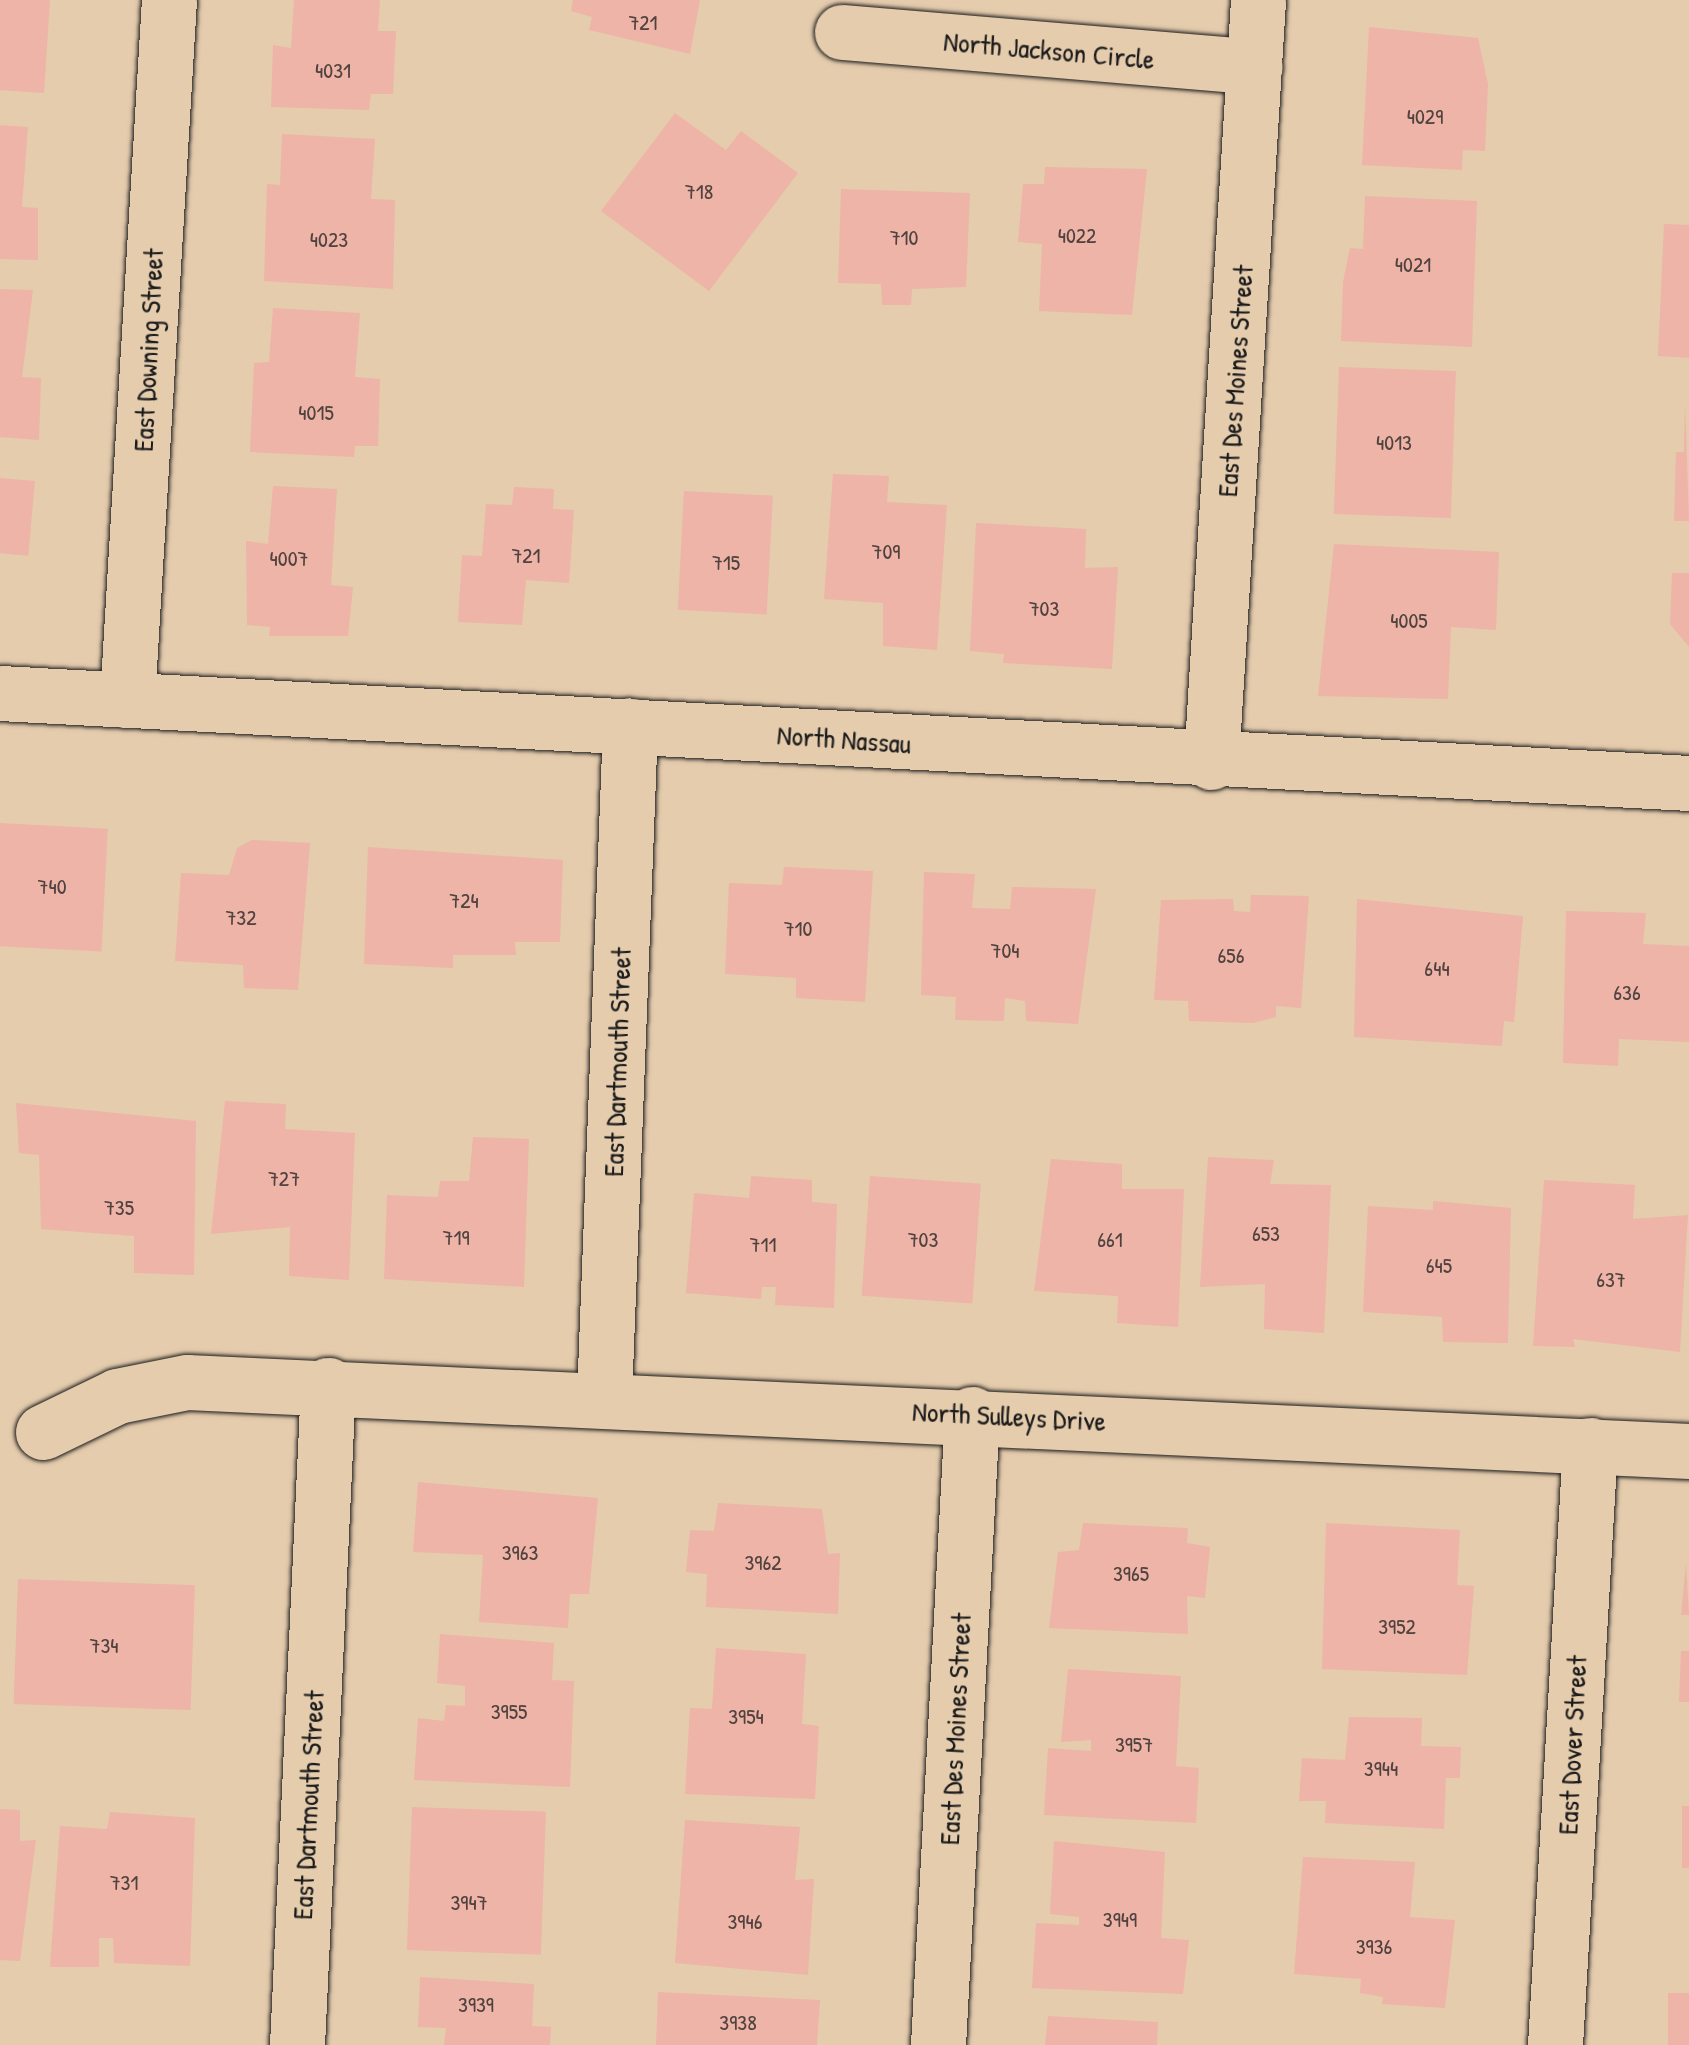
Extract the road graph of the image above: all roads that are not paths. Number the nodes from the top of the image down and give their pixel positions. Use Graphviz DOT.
graph roads {
  1 [pos="169,0"];
  2 [pos="1258,0"];
  3 [pos="842,32"];
  4 [pos="1255,67"];
  5 [pos="0,693"];
  6 [pos="127,700"];
  7 [pos="630,726"];
  8 [pos="1211,762"];
  9 [pos="1689,782"];
  10 [pos="328,1385"];
  11 [pos="604,1398"];
  12 [pos="972,1414"];
  13 [pos="42,1432"];
  14 [pos="1590,1445"];
  15 [pos="1689,1452"];
  16 [pos="297,2045"];
  17 [pos="938,2045"];
  18 [pos="1554,2045"];
  1 -- 6 [label="street, East Downing Street"];
  2 -- 4 [label="street, East Des Moines Street"];
  3 -- 4 [label="street, North Jackson Circle"];
  4 -- 8 [label="street, East Des Moines Street"];
  5 -- 6 [label="street, North Nassau"];
  6 -- 7 [label="street, North Nassau"];
  7 -- 8 [label="street, North Nassau"];
  7 -- 11 [label="street, East Dartmouth Street"];
  8 -- 9 [label="street, North Nassau"];
  10 -- 11 [label="street, North Sulleys Drive"];
  10 -- 13 [label="street, North Sulleys Drive"];
  10 -- 16 [label="street, East Dartmouth Street"];
  11 -- 12 [label="street, North Sulleys Drive"];
  12 -- 14 [label="street, North Sulleys Drive"];
  12 -- 17 [label="street, East Des Moines Street"];
  14 -- 15 [label="street, North Sulleys Drive"];
  14 -- 18 [label="street, East Dover Street"];
}
